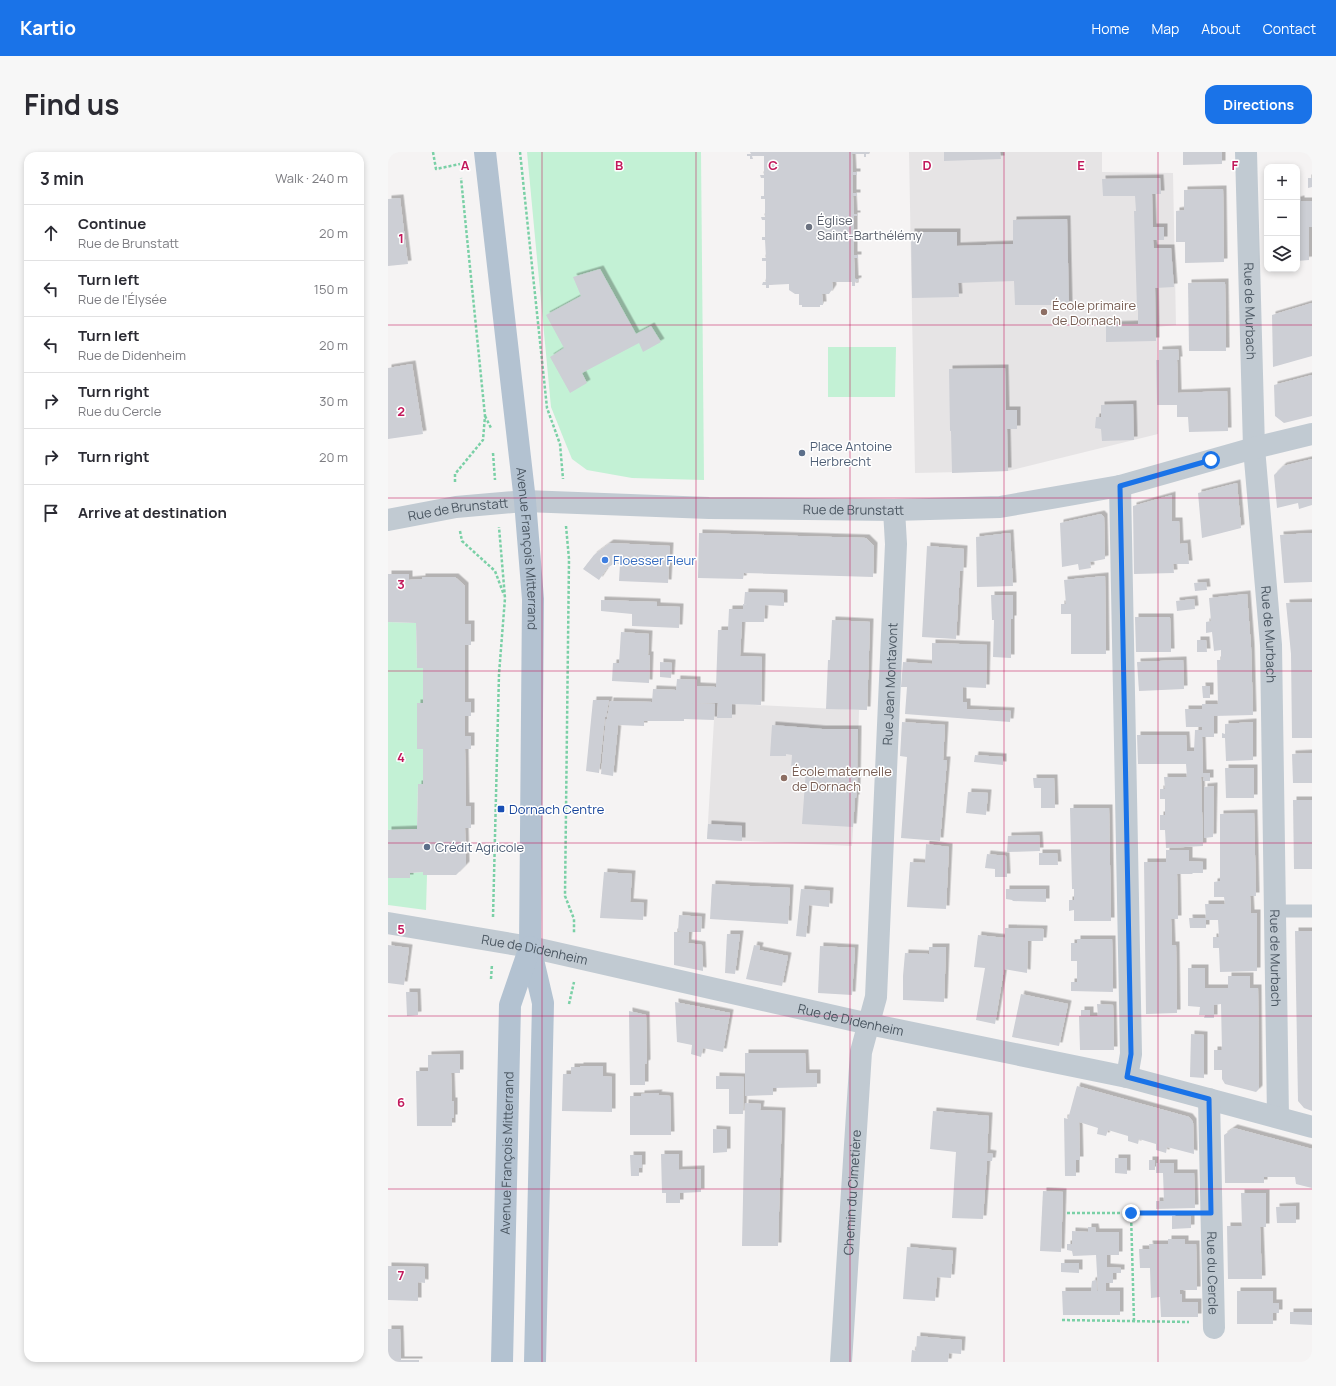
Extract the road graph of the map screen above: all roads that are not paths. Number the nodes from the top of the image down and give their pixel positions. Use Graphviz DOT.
graph roads {
  1 [pos="485,152"];
  2 [pos="1246,152"];
  3 [pos="1312,434"];
  4 [pos="1254,448"];
  5 [pos="1120,486"];
  6 [pos="525,501"];
  7 [pos="894,510"];
  8 [pos="388,520"];
  9 [pos="1275,911"];
  10 [pos="1312,911"];
  11 [pos="388,923"];
  12 [pos="530,947"];
  13 [pos="869,1024"];
  14 [pos="1127,1077"];
  15 [pos="1209,1099"];
  16 [pos="1278,1117"];
  17 [pos="1312,1127"];
  18 [pos="1214,1325"];
  19 [pos="502,1362"];
  20 [pos="535,1362"];
  21 [pos="841,1362"];
  1 -- 6 [label="main road, Avenue François Mitterrand"];
  2 -- 4 [label="street, Rue de Murbach"];
  3 -- 4 [label="street, Rue de Brunstatt"];
  4 -- 5 [label="street, Rue de Brunstatt"];
  4 -- 9 [label="street, Rue de Murbach"];
  5 -- 7 [label="street, Rue de Brunstatt"];
  5 -- 14 [label="street"];
  6 -- 7 [label="street, Rue de Brunstatt"];
  6 -- 8 [label="street, Rue de Brunstatt"];
  6 -- 12 [label="main road, Avenue François Mitterrand"];
  7 -- 13 [label="street, Rue Jean Montavont"];
  9 -- 10 [label="lane"];
  9 -- 16 [label="street, Rue de Murbach"];
  11 -- 12 [label="street, Rue de Didenheim"];
  12 -- 13 [label="street, Rue de Didenheim"];
  12 -- 19 [label="main road, Avenue François Mitterrand"];
  12 -- 20 [label="main road, Avenue François Mitterrand"];
  13 -- 14 [label="street, Rue de Didenheim"];
  13 -- 21 [label="street, Chemin du Cimetière"];
  14 -- 15 [label="street, Rue de Didenheim"];
  15 -- 16 [label="street, Rue de Didenheim"];
  15 -- 18 [label="street, Rue du Cercle"];
  16 -- 17 [label="street, Rue de Didenheim"];
}
